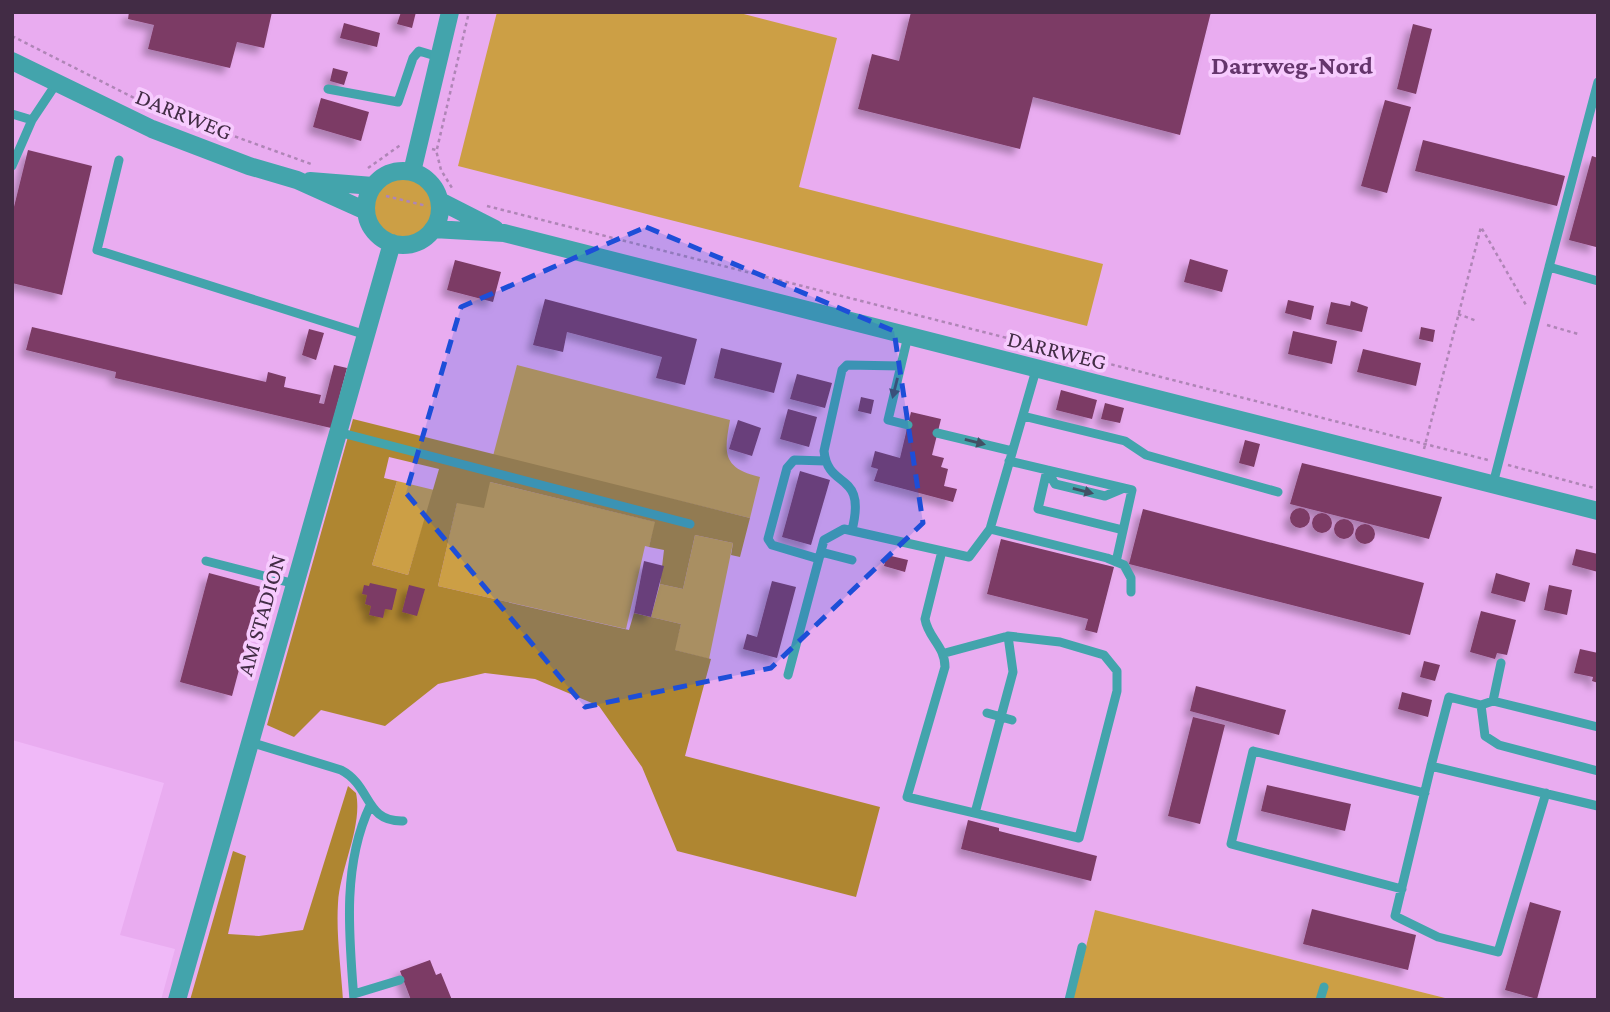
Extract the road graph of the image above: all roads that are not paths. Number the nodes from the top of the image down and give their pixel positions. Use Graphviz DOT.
graph roads {
  1 [pos="450,12"];
  2 [pos="439,57"];
  3 [pos="12,61"];
  4 [pos="1598,82"];
  5 [pos="56,84"];
  6 [pos="328,89"];
  7 [pos="12,114"];
  8 [pos="32,120"];
  9 [pos="119,160"];
  10 [pos="12,166"];
  11 [pos="412,172"];
  12 [pos="297,180"];
  13 [pos="371,189"];
  14 [pos="444,200"];
  15 [pos="366,211"];
  16 [pos="433,229"];
  17 [pos="504,233"];
  18 [pos="392,243"];
  19 [pos="1549,267"];
  20 [pos="1598,281"];
  21 [pos="366,335"];
  22 [pos="908,336"];
  23 [pos="901,366"];
  24 [pos="1036,370"];
  25 [pos="1023,416"];
  26 [pos="908,425"];
  27 [pos="338,432"];
  28 [pos="937,433"];
  29 [pos="1011,456"];
  30 [pos="825,461"];
  31 [pos="1047,470"];
  32 [pos="1493,484"];
  33 [pos="1278,492"];
  34 [pos="1598,511"];
  35 [pos="690,524"];
  36 [pos="990,529"];
  37 [pos="852,530"];
  38 [pos="1123,530"];
  39 [pos="942,551"];
  40 [pos="820,556"];
  41 [pos="852,560"];
  42 [pos="206,561"];
  43 [pos="1116,562"];
  44 [pos="295,584"];
  45 [pos="1130,592"];
  46 [pos="1009,636"];
  47 [pos="945,653"];
  48 [pos="1501,663"];
  49 [pos="788,675"];
  50 [pos="1493,701"];
  51 [pos="1481,705"];
  52 [pos="987,713"];
  53 [pos="1001,717"];
  54 [pos="1012,720"];
  55 [pos="1598,727"];
  56 [pos="250,742"];
  57 [pos="1431,766"];
  58 [pos="1598,771"];
  59 [pos="1425,793"];
  60 [pos="1546,793"];
  61 [pos="370,806"];
  62 [pos="1598,806"];
  63 [pos="975,813"];
  64 [pos="403,821"];
  65 [pos="1402,889"];
  66 [pos="1082,947"];
  67 [pos="400,980"];
  68 [pos="1324,987"];
  69 [pos="354,997"];
  70 [pos="177,1000"];
  71 [pos="1069,1000"];
  72 [pos="1321,1000"];
  1 -- 2 [label="street"];
  2 -- 6 [label="lane"];
  2 -- 11 [label="street"];
  3 -- 5 [label="street, DARRWEG"];
  4 -- 19 [label="lane"];
  5 -- 8 [label="lane"];
  5 -- 12 [label="street, DARRWEG"];
  7 -- 8 [label="lane"];
  8 -- 10 [label="lane"];
  9 -- 21 [label="lane"];
  11 -- 13 [label="street, DARRWEG"];
  11 -- 14 [label="street, DARRWEG"];
  12 -- 13 [label="street, DARRWEG"];
  12 -- 15 [label="street, DARRWEG"];
  13 -- 15 [label="street"];
  14 -- 16 [label="street"];
  14 -- 17 [label="street, DARRWEG"];
  15 -- 18 [label="street"];
  16 -- 17 [label="street, DARRWEG"];
  16 -- 18 [label="street, DARRWEG"];
  17 -- 22 [label="street, DARRWEG"];
  18 -- 21 [label="street, AM STADION"];
  19 -- 20 [label="lane"];
  19 -- 32 [label="lane"];
  21 -- 27 [label="street, AM STADION"];
  22 -- 23 [label="lane"];
  22 -- 24 [label="street, DARRWEG"];
  23 -- 26 [label="lane, one-way"];
  23 -- 30 [label="lane"];
  24 -- 25 [label="lane"];
  24 -- 32 [label="street, DARRWEG"];
  25 -- 29 [label="lane"];
  25 -- 33 [label="lane"];
  27 -- 35 [label="lane"];
  27 -- 44 [label="street, AM STADION"];
  28 -- 29 [label="lane, one-way"];
  29 -- 31 [label="lane"];
  29 -- 36 [label="lane"];
  30 -- 37 [label="lane"];
  30 -- 40 [label="lane"];
  31 -- 38 [label="lane"];
  31 -- 38 [label="lane"];
  32 -- 34 [label="street, DARRWEG"];
  36 -- 39 [label="lane"];
  36 -- 43 [label="lane"];
  37 -- 39 [label="lane"];
  37 -- 40 [label="lane"];
  38 -- 43 [label="lane"];
  39 -- 47 [label="lane"];
  40 -- 41 [label="lane"];
  40 -- 49 [label="lane"];
  42 -- 44 [label="lane"];
  43 -- 45 [label="lane"];
  44 -- 56 [label="street, AM STADION"];
  46 -- 47 [label="lane"];
  46 -- 53 [label="lane"];
  46 -- 63 [label="lane"];
  47 -- 63 [label="lane"];
  48 -- 50 [label="lane"];
  50 -- 51 [label="lane"];
  50 -- 55 [label="lane"];
  51 -- 57 [label="lane"];
  51 -- 58 [label="lane"];
  52 -- 53 [label="lane"];
  53 -- 54 [label="lane"];
  53 -- 63 [label="lane"];
  56 -- 61 [label="lane"];
  56 -- 70 [label="street, AM STADION"];
  57 -- 59 [label="lane"];
  57 -- 60 [label="lane"];
  59 -- 65 [label="lane"];
  59 -- 65 [label="lane"];
  60 -- 62 [label="lane"];
  60 -- 65 [label="lane"];
  61 -- 64 [label="lane"];
  61 -- 69 [label="lane"];
  66 -- 71 [label="lane"];
  67 -- 69 [label="lane"];
  68 -- 72 [label="lane"];
}
